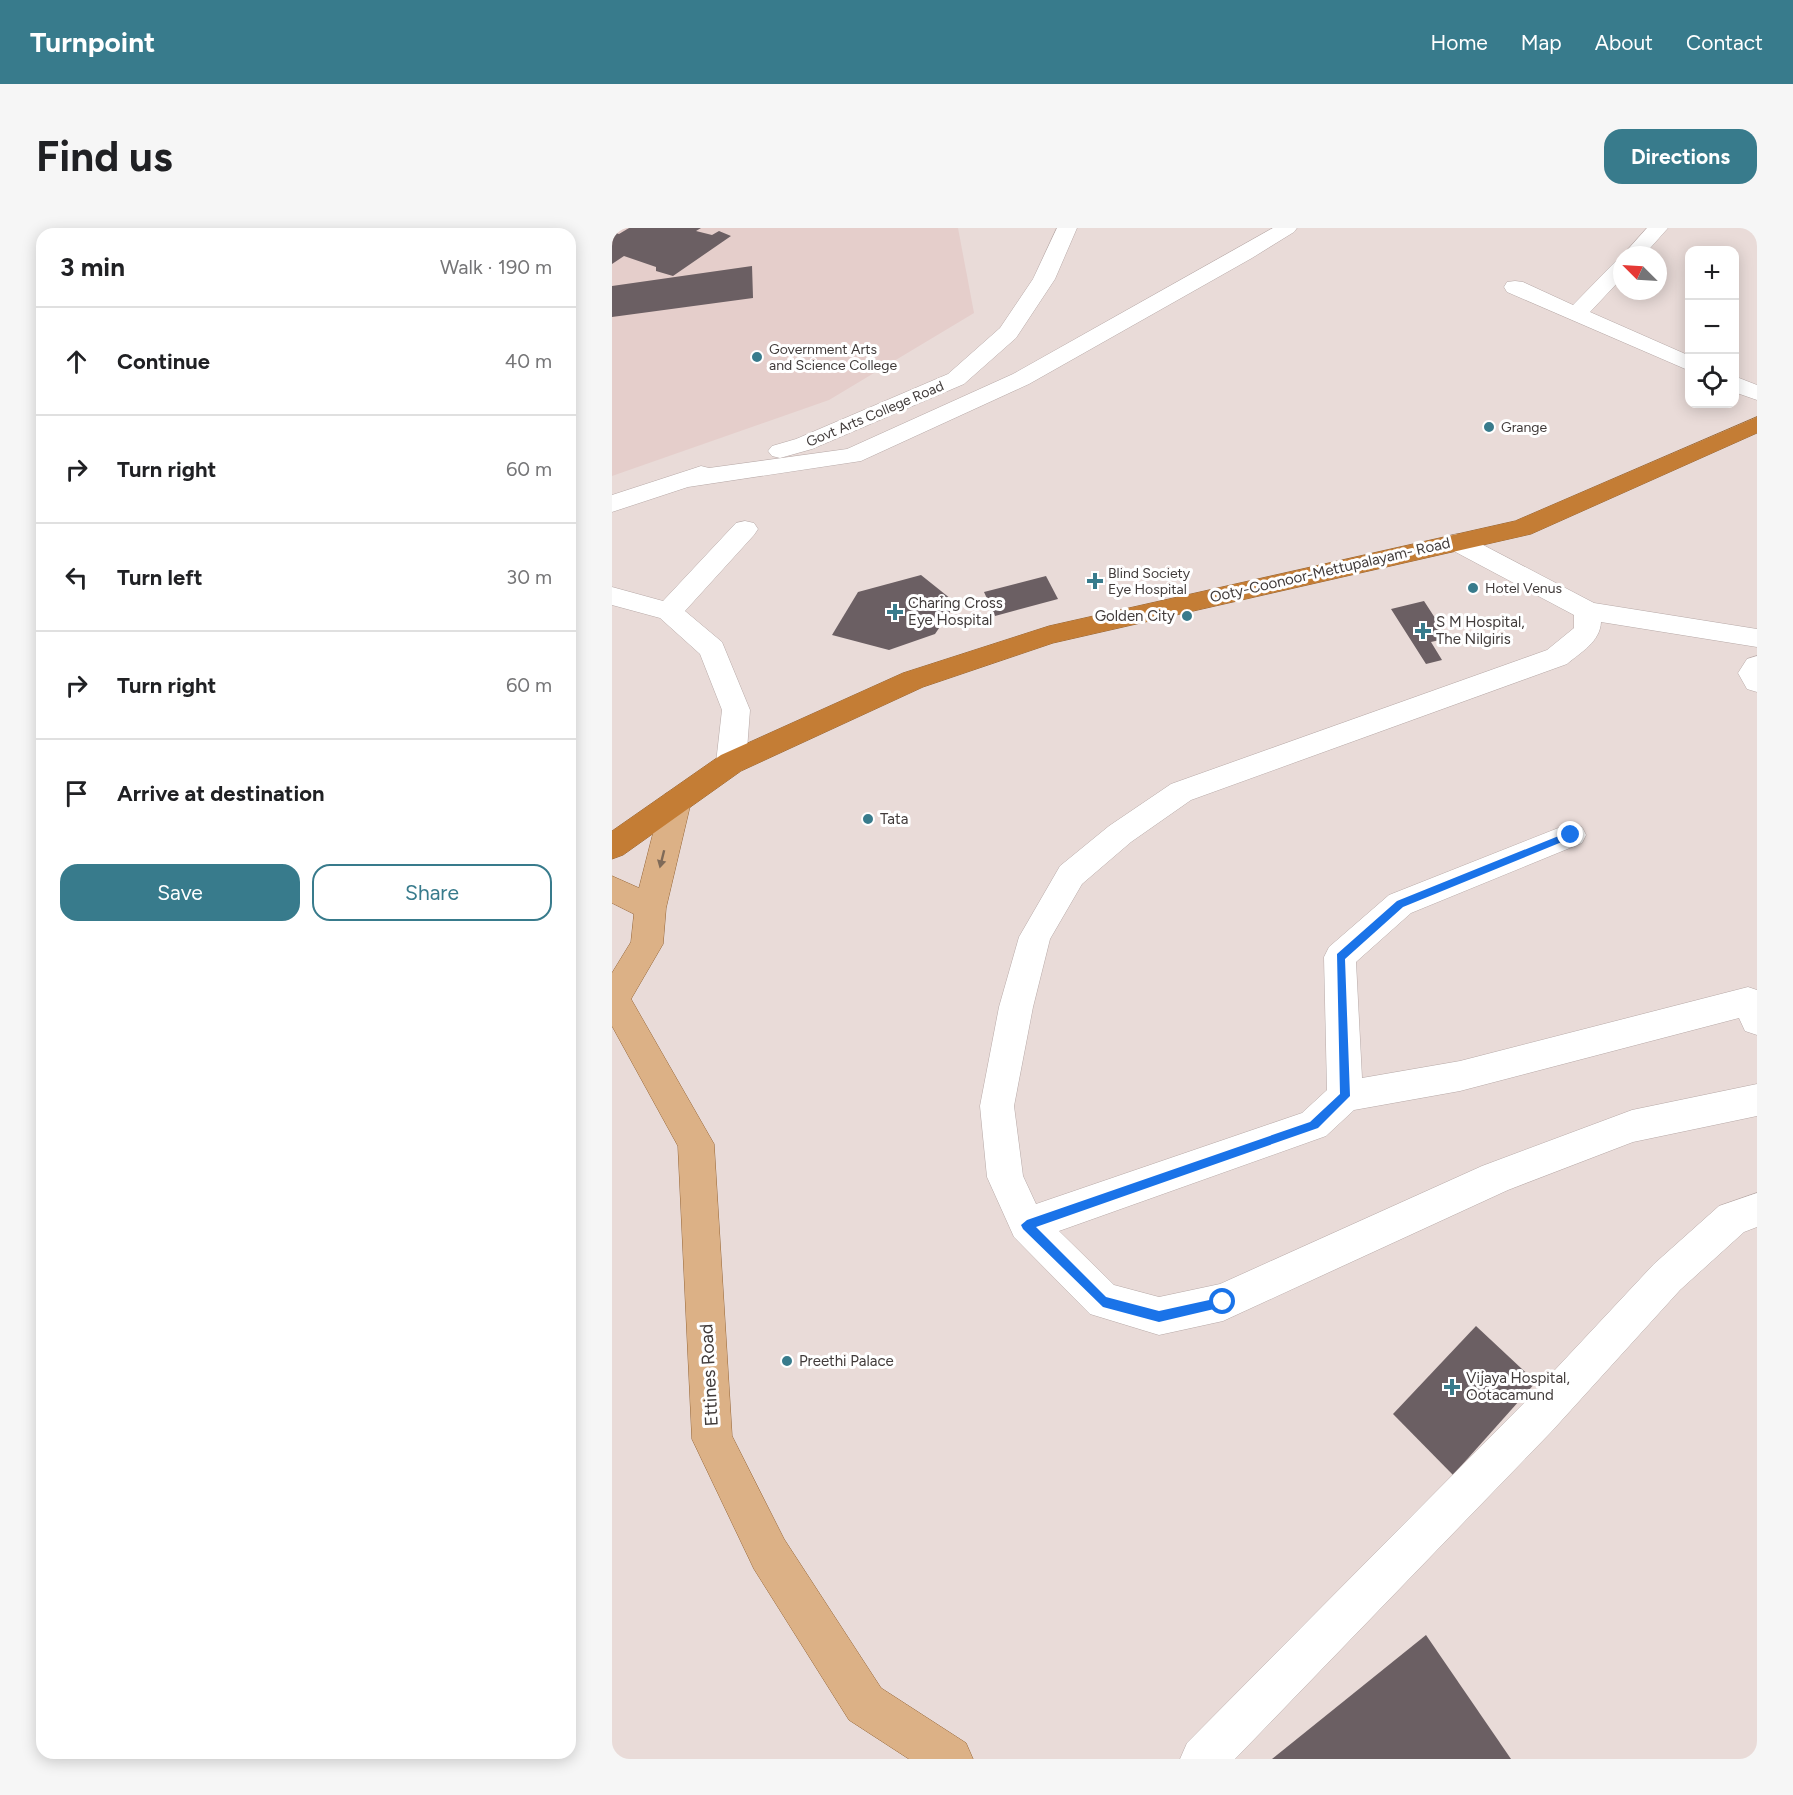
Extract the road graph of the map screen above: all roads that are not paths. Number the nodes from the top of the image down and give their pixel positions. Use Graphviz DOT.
graph roads {
  1 [pos="1067,228"];
  2 [pos="1287,228"];
  3 [pos="1658,228"];
  4 [pos="1641,246"];
  5 [pos="1613,275"];
  6 [pos="1515,287"];
  7 [pos="1576,314"];
  8 [pos="1685,362"];
  9 [pos="1739,385"];
  10 [pos="1757,393"];
  11 [pos="1757,424"];
  12 [pos="681,480"];
  13 [pos="612,504"];
  14 [pos="746,529"];
  15 [pos="1457,542"];
  16 [pos="612,596"];
  17 [pos="1588,611"];
  18 [pos="669,612"];
  19 [pos="1757,638"];
  20 [pos="1757,666"];
  21 [pos="1757,682"];
  22 [pos="730,763"];
  23 [pos="676,802"];
  24 [pos="1571,835"];
  25 [pos="612,847"];
  26 [pos="612,889"];
  27 [pos="650,908"];
  28 [pos="613,999"];
  29 [pos="1757,1021"];
  30 [pos="1345,1096"];
  31 [pos="1757,1100"];
  32 [pos="1757,1210"];
  33 [pos="1027,1225"];
  34 [pos="950,1759"];
  35 [pos="1203,1759"];
  1 -- 12 [label="street, Govt Arts College Road"];
  2 -- 12 [label="street"];
  3 -- 4 [label="street"];
  5 -- 7 [label="street"];
  6 -- 7 [label="street"];
  7 -- 8 [label="street"];
  9 -- 10 [label="street"];
  11 -- 15 [label="highway, Ooty-Coonoor-Mettupalayam- Road"];
  12 -- 13 [label="street, Govt Arts College Road"];
  14 -- 18 [label="street"];
  15 -- 17 [label="street"];
  15 -- 22 [label="highway, Ooty-Coonoor-Mettupalayam- Road"];
  16 -- 18 [label="street"];
  17 -- 19 [label="street"];
  17 -- 33 [label="street"];
  18 -- 22 [label="street"];
  20 -- 21 [label="street"];
  22 -- 23 [label="highway, Ooty-Coonoor-Mettupalayam- Road"];
  23 -- 25 [label="highway, Ooty-Coonoor-Mettupalayam- Road"];
  23 -- 27 [label="main road, one-way"];
  24 -- 30 [label="street"];
  26 -- 27 [label="main road"];
  27 -- 28 [label="main road"];
  28 -- 34 [label="main road, Ettines Road"];
  29 -- 30 [label="street"];
  30 -- 33 [label="street"];
  31 -- 33 [label="street"];
  32 -- 35 [label="street"];
}
